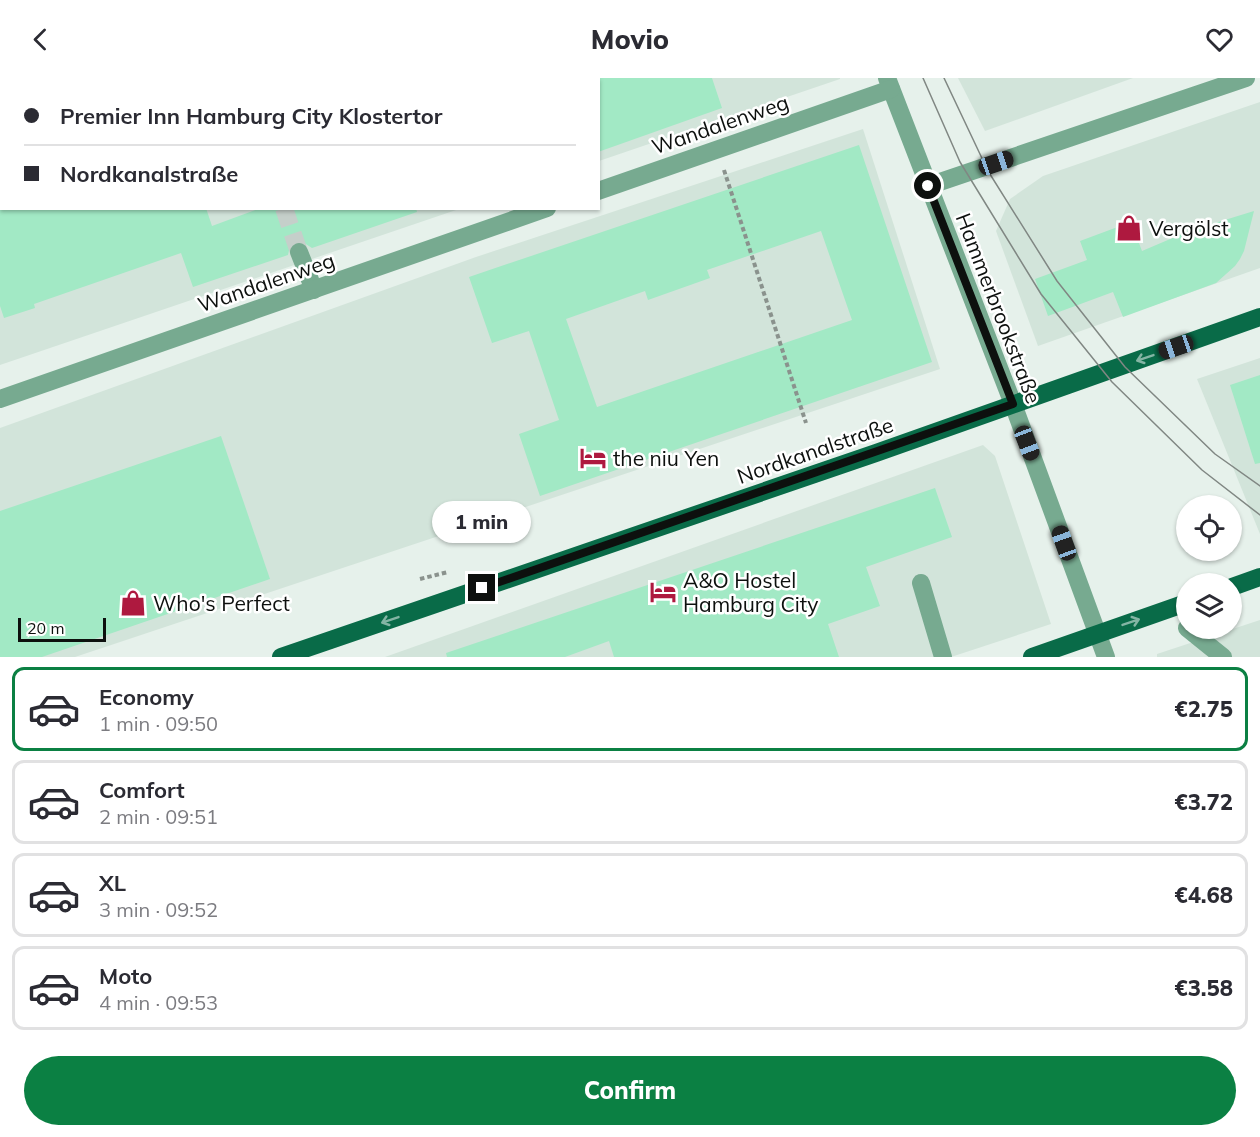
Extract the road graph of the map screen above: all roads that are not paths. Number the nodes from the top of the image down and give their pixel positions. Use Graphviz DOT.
graph roads {
  1 [pos="1246,78"];
  2 [pos="889,83"];
  3 [pos="928,186"];
  4 [pos="600,190"];
  5 [pos="541,210"];
  6 [pos="299,252"];
  7 [pos="314,290"];
  8 [pos="1260,317"];
  9 [pos="0,399"];
  10 [pos="1013,404"];
  11 [pos="1260,577"];
  12 [pos="921,583"];
  13 [pos="1242,583"];
  14 [pos="1176,606"];
  15 [pos="1164,610"];
  16 [pos="1176,619"];
  17 [pos="1098,634"];
  18 [pos="1201,639"];
  19 [pos="281,657"];
  20 [pos="943,657"];
  21 [pos="1032,657"];
  22 [pos="1106,657"];
  23 [pos="1224,657"];
  1 -- 3 [label="street"];
  2 -- 3 [label="street, Hammerbrookstraße"];
  2 -- 4 [label="street, Wandalenweg"];
  3 -- 10 [label="street, Hammerbrookstraße"];
  5 -- 7 [label="street, Wandalenweg"];
  6 -- 7 [label="street"];
  7 -- 9 [label="street, Wandalenweg"];
  8 -- 10 [label="main road, Nordkanalstraße, one-way"];
  10 -- 17 [label="street, Hammerbrookstraße"];
  10 -- 19 [label="main road, Nordkanalstraße, one-way"];
  11 -- 13 [label="main road"];
  12 -- 20 [label="street"];
  14 -- 15 [label="main road"];
  15 -- 16 [label="street"];
  17 -- 15 [label="main road, one-way"];
  17 -- 21 [label="main road"];
  17 -- 22 [label="street, Hammerbrookstraße"];
  18 -- 23 [label="street"];
}
